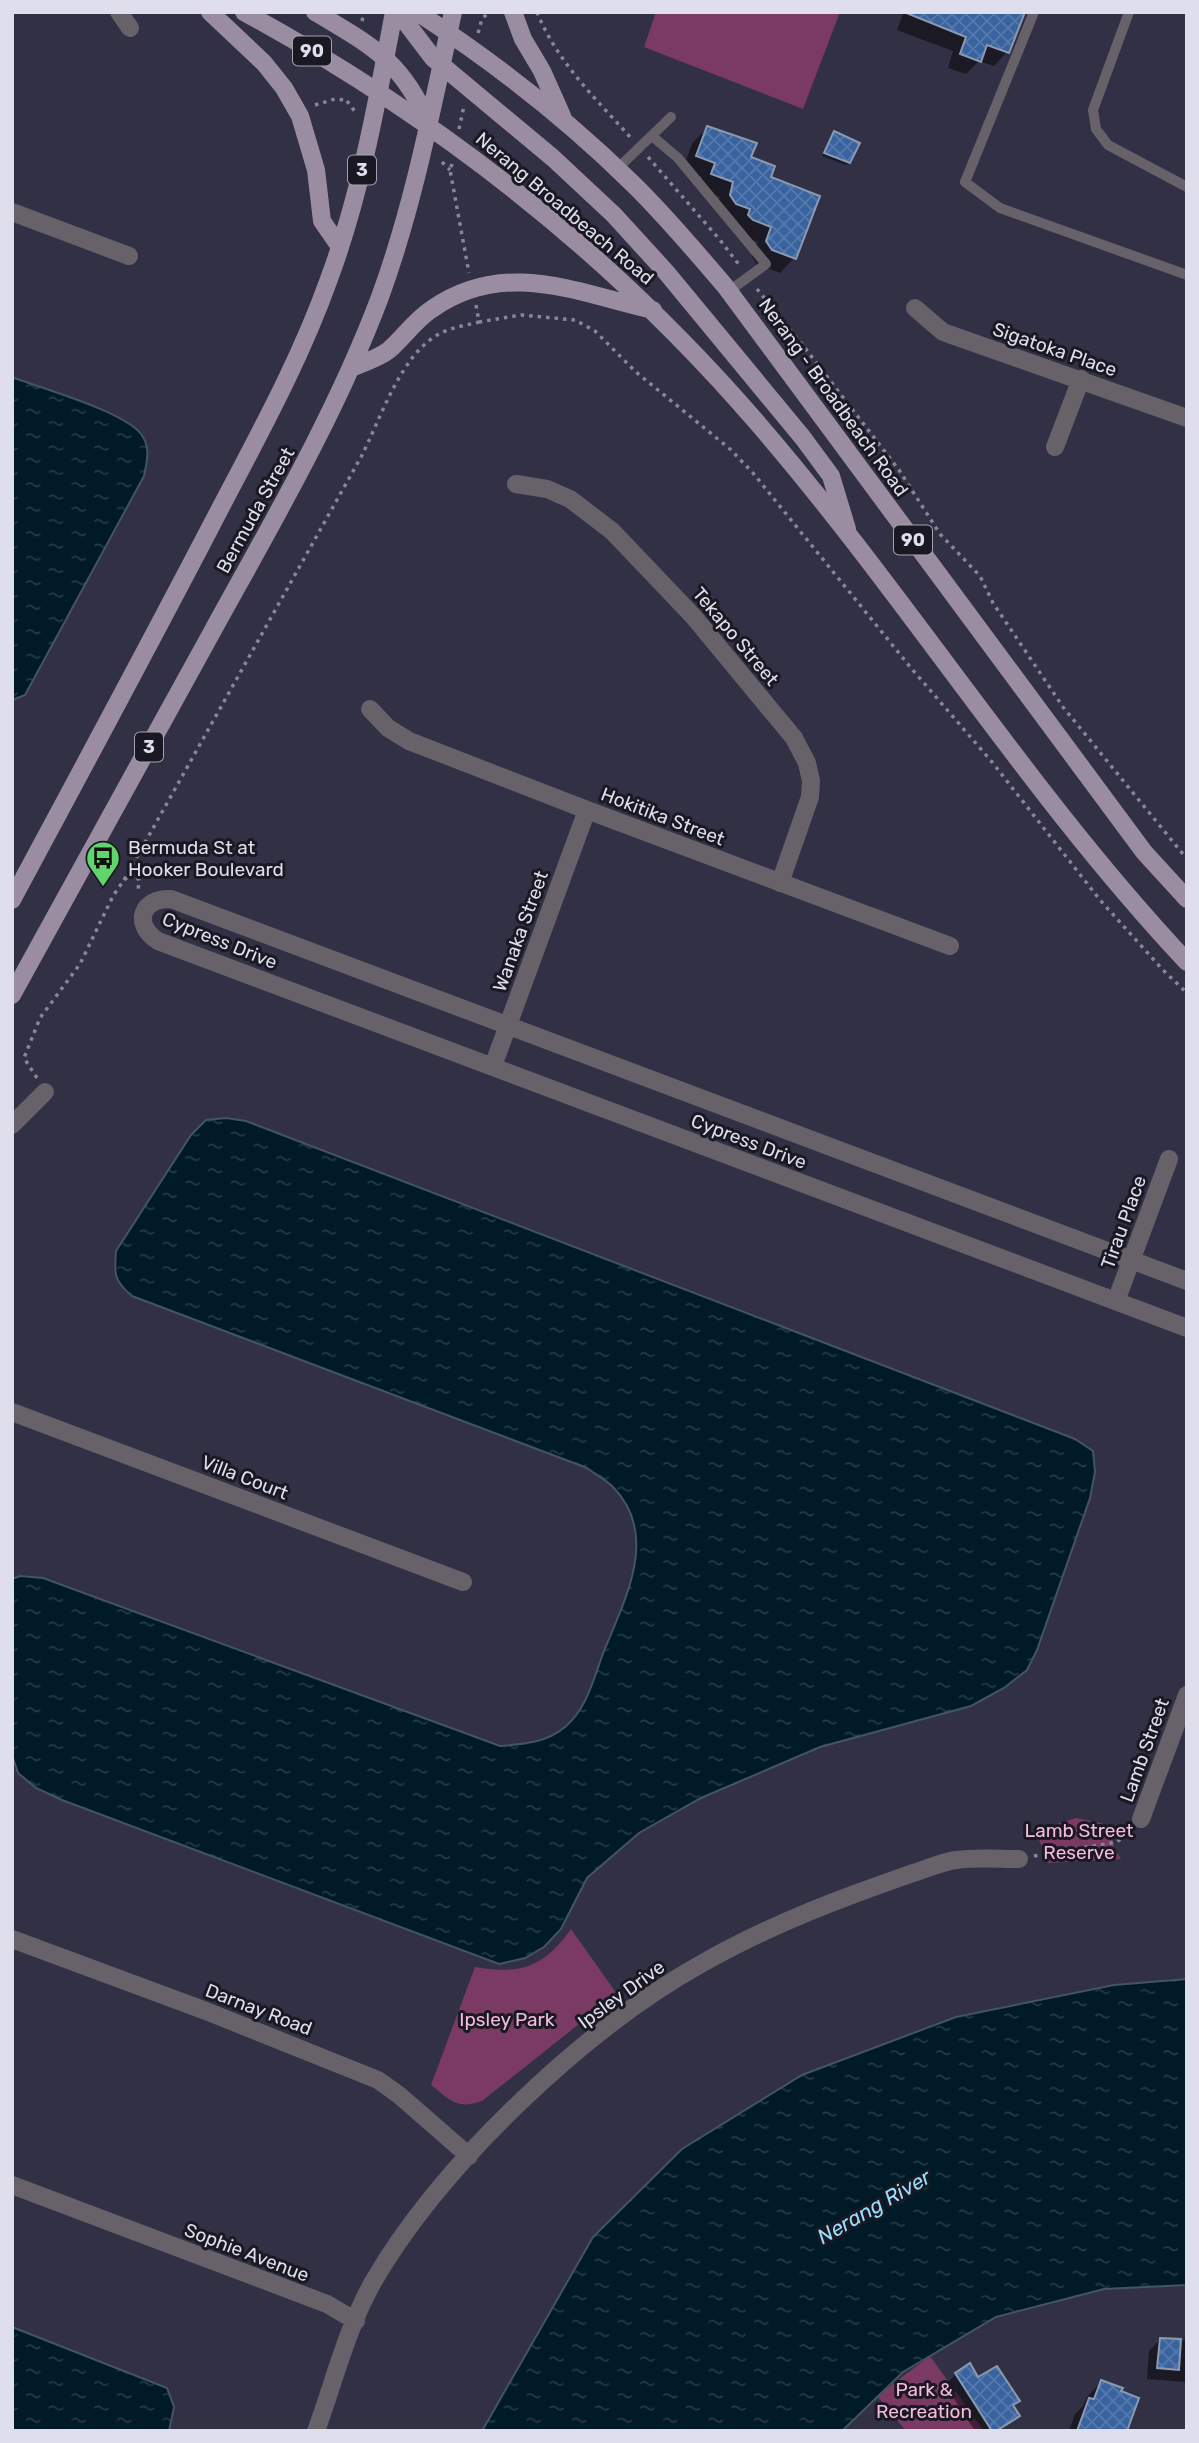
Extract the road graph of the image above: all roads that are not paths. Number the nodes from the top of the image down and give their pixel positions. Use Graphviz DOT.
graph roads {
  1 [pos="119,12"];
  2 [pos="210,12"];
  3 [pos="244,12"];
  4 [pos="315,12"];
  5 [pos="396,12"];
  6 [pos="417,12"];
  7 [pos="453,12"];
  8 [pos="513,12"];
  9 [pos="1034,12"];
  10 [pos="1129,12"];
  11 [pos="130,28"];
  12 [pos="449,33"];
  13 [pos="385,58"];
  14 [pos="441,66"];
  15 [pos="378,93"];
  16 [pos="671,117"];
  17 [pos="565,122"];
  18 [pos="428,125"];
  19 [pos="652,136"];
  20 [pos="617,169"];
  21 [pos="1187,187"];
  22 [pos="12,212"];
  23 [pos="340,247"];
  24 [pos="129,256"];
  25 [pos="1187,275"];
  26 [pos="729,291"];
  27 [pos="915,309"];
  28 [pos="654,311"];
  29 [pos="351,368"];
  30 [pos="1082,379"];
  31 [pos="1187,418"];
  32 [pos="1055,447"];
  33 [pos="516,484"];
  34 [pos="850,539"];
  35 [pos="370,709"];
  36 [pos="587,810"];
  37 [pos="780,883"];
  38 [pos="1187,899"];
  39 [pos="12,900"];
  40 [pos="950,946"];
  41 [pos="1187,961"];
  42 [pos="12,995"];
  43 [pos="508,1025"];
  44 [pos="493,1066"];
  45 [pos="45,1092"];
  46 [pos="12,1125"];
  47 [pos="1169,1158"];
  48 [pos="1131,1259"];
  49 [pos="1187,1281"];
  50 [pos="1116,1301"];
  51 [pos="1187,1328"];
  52 [pos="12,1412"];
  53 [pos="463,1582"];
  54 [pos="1187,1695"];
  55 [pos="1141,1819"];
  56 [pos="1019,1859"];
  57 [pos="12,1939"];
  58 [pos="469,2156"];
  59 [pos="12,2185"];
  60 [pos="356,2321"];
  61 [pos="316,2431"];
  1 -- 11 [label="street"];
  2 -- 23 [label="main road"];
  3 -- 15 [label="main road, 90"];
  4 -- 13 [label="main road"];
  5 -- 13 [label="main road, Bermuda Street / 3"];
  5 -- 14 [label="main road"];
  6 -- 12 [label="main road, 90"];
  7 -- 12 [label="main road, Bermuda Street / 3"];
  8 -- 17 [label="main road"];
  9 -- 25 [label="lane"];
  10 -- 21 [label="lane"];
  12 -- 14 [label="main road, Bermuda Street / 3"];
  12 -- 17 [label="main road, Nerang - Broadbeach Road / 90"];
  13 -- 15 [label="main road, Bermuda Street / 3"];
  13 -- 18 [label="main road"];
  14 -- 18 [label="main road, Bermuda Street / 3"];
  14 -- 34 [label="main road"];
  15 -- 18 [label="main road, Nerang Broadbeach Road / 90"];
  15 -- 23 [label="main road, Bermuda Street / 3"];
  16 -- 19 [label="lane"];
  17 -- 20 [label="main road, Nerang - Broadbeach Road / 90"];
  18 -- 28 [label="main road, Nerang Broadbeach Road / 90"];
  18 -- 29 [label="main road, Bermuda Street / 3"];
  19 -- 20 [label="lane"];
  19 -- 26 [label="lane"];
  20 -- 26 [label="main road, Nerang - Broadbeach Road / 90"];
  22 -- 24 [label="street"];
  23 -- 39 [label="main road, Bermuda Street / 3"];
  26 -- 38 [label="main road, Nerang - Broadbeach Road / 90"];
  27 -- 30 [label="street, Sigatoka Place"];
  28 -- 29 [label="main road"];
  28 -- 34 [label="main road, 90"];
  29 -- 42 [label="main road, Bermuda Street / 3"];
  30 -- 31 [label="street, Sigatoka Place"];
  30 -- 32 [label="street"];
  33 -- 37 [label="street, Tekapo Street"];
  34 -- 41 [label="main road, 90"];
  35 -- 36 [label="street, Hokitika Street"];
  36 -- 37 [label="street, Hokitika Street"];
  36 -- 43 [label="street, Wanaka Street"];
  37 -- 40 [label="street, Hokitika Street"];
  43 -- 44 [label="street, Wanaka Street"];
  43 -- 44 [label="street, Cypress Drive"];
  43 -- 48 [label="street, Cypress Drive"];
  44 -- 50 [label="street, Cypress Drive"];
  45 -- 46 [label="street"];
  47 -- 48 [label="street, Tirau Place"];
  48 -- 49 [label="street, Cypress Drive"];
  48 -- 50 [label="street, Tirau Place"];
  50 -- 51 [label="street, Cypress Drive"];
  52 -- 53 [label="street, Villa Court"];
  54 -- 55 [label="street, Lamb Street"];
  56 -- 58 [label="street, Ipsley Drive"];
  57 -- 58 [label="street, Darnay Road"];
  58 -- 60 [label="street, Ipsley Drive"];
  59 -- 60 [label="street, Sophie Avenue"];
  60 -- 61 [label="street"];
}
